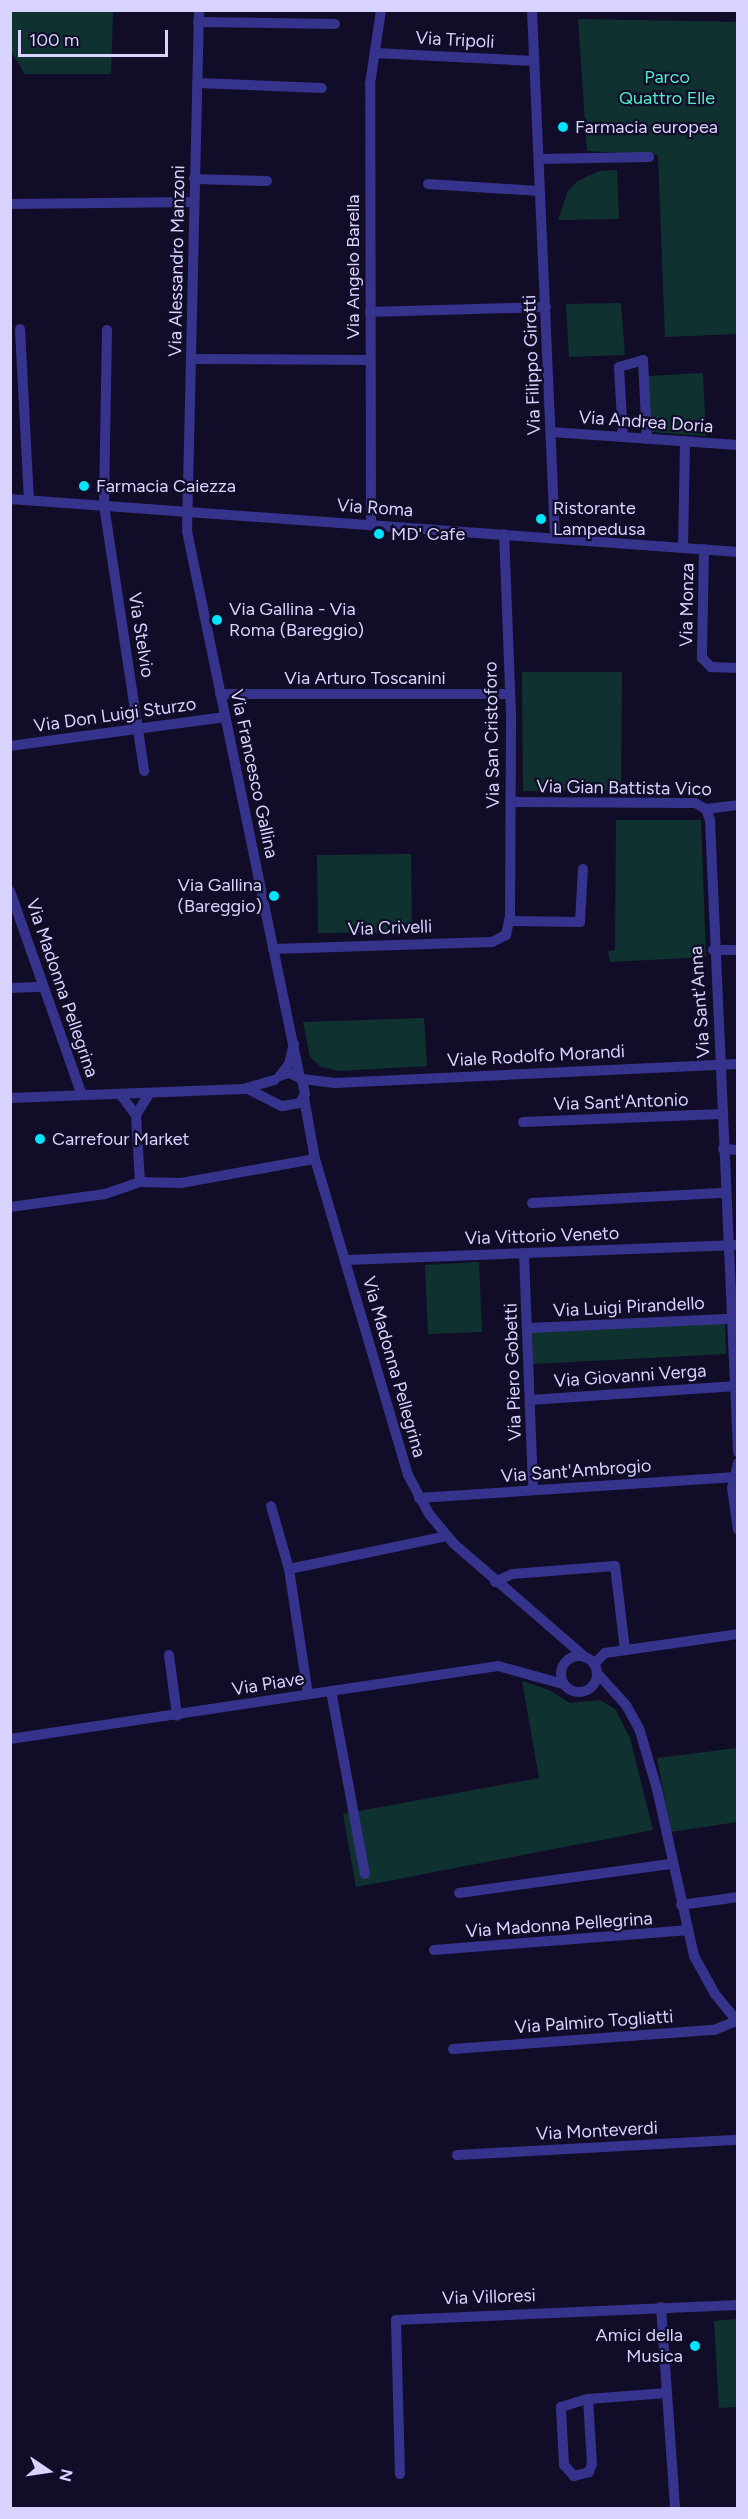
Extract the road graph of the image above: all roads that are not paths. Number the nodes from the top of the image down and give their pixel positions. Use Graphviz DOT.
graph roads {
  1 [pos="381,10"];
  2 [pos="532,10"];
  3 [pos="198,16"];
  4 [pos="335,24"];
  5 [pos="375,53"];
  6 [pos="534,61"];
  7 [pos="197,83"];
  8 [pos="322,88"];
  9 [pos="649,157"];
  10 [pos="538,159"];
  11 [pos="194,179"];
  12 [pos="267,181"];
  13 [pos="428,184"];
  14 [pos="540,191"];
  15 [pos="194,202"];
  16 [pos="10,204"];
  17 [pos="546,308"];
  18 [pos="370,312"];
  19 [pos="20,329"];
  20 [pos="107,330"];
  21 [pos="192,359"];
  22 [pos="370,360"];
  23 [pos="551,432"];
  24 [pos="623,437"];
  25 [pos="647,439"];
  26 [pos="685,441"];
  27 [pos="738,445"];
  28 [pos="10,499"];
  29 [pos="29,499"];
  30 [pos="104,505"];
  31 [pos="189,511"];
  32 [pos="371,524"];
  33 [pos="504,534"];
  34 [pos="555,537"];
  35 [pos="683,547"];
  36 [pos="704,549"];
  37 [pos="738,552"];
  38 [pos="738,668"];
  39 [pos="220,694"];
  40 [pos="509,694"];
  41 [pos="225,717"];
  42 [pos="138,729"];
  43 [pos="10,746"];
  44 [pos="144,771"];
  45 [pos="511,802"];
  46 [pos="738,806"];
  47 [pos="706,809"];
  48 [pos="583,869"];
  49 [pos="10,891"];
  50 [pos="509,921"];
  51 [pos="506,935"];
  52 [pos="273,949"];
  53 [pos="712,950"];
  54 [pos="738,950"];
  55 [pos="43,987"];
  56 [pos="10,988"];
  57 [pos="294,1043"];
  58 [pos="721,1064"];
  59 [pos="738,1064"];
  60 [pos="277,1078"];
  61 [pos="301,1078"];
  62 [pos="335,1083"];
  63 [pos="243,1089"];
  64 [pos="150,1093"];
  65 [pos="120,1094"];
  66 [pos="82,1095"];
  67 [pos="304,1096"];
  68 [pos="10,1098"];
  69 [pos="275,1100"];
  70 [pos="288,1107"];
  71 [pos="721,1114"];
  72 [pos="136,1115"];
  73 [pos="523,1122"];
  74 [pos="307,1128"];
  75 [pos="723,1149"];
  76 [pos="738,1149"];
  77 [pos="315,1160"];
  78 [pos="140,1182"];
  79 [pos="726,1193"];
  80 [pos="532,1203"];
  81 [pos="10,1207"];
  82 [pos="733,1245"];
  83 [pos="524,1254"];
  84 [pos="347,1260"];
  85 [pos="731,1319"];
  86 [pos="529,1328"];
  87 [pos="733,1386"];
  88 [pos="530,1400"];
  89 [pos="738,1452"];
  90 [pos="738,1463"];
  91 [pos="735,1485"];
  92 [pos="533,1490"];
  93 [pos="419,1498"];
  94 [pos="271,1506"];
  95 [pos="738,1530"];
  96 [pos="447,1536"];
  97 [pos="289,1569"];
  98 [pos="495,1581"];
  99 [pos="738,1634"];
  100 [pos="557,1635"];
  101 [pos="626,1650"];
  102 [pos="169,1655"];
  103 [pos="563,1665"];
  104 [pos="592,1665"];
  105 [pos="530,1675"];
  106 [pos="562,1684"];
  107 [pos="591,1688"];
  108 [pos="331,1691"];
  109 [pos="616,1694"];
  110 [pos="308,1695"];
  111 [pos="177,1715"];
  112 [pos="10,1739"];
  113 [pos="672,1864"];
  114 [pos="365,1874"];
  115 [pos="459,1893"];
  116 [pos="738,1897"];
  117 [pos="681,1905"];
  118 [pos="686,1930"];
  119 [pos="434,1950"];
  120 [pos="737,2021"];
  121 [pos="453,2049"];
  122 [pos="738,2140"];
  123 [pos="458,2155"];
  124 [pos="738,2305"];
  125 [pos="661,2307"];
  126 [pos="667,2393"];
  127 [pos="588,2399"];
  128 [pos="400,2474"];
  129 [pos="675,2508"];
  1 -- 5 [label="street, Via Angelo Barella"];
  2 -- 6 [label="street, Via Filippo Girotti"];
  3 -- 4 [label="street"];
  3 -- 7 [label="street, Via Alessandro Manzoni"];
  5 -- 6 [label="street, Via Tripoli"];
  5 -- 18 [label="street, Via Angelo Barella"];
  6 -- 10 [label="street, Via Filippo Girotti"];
  7 -- 8 [label="street"];
  7 -- 11 [label="street, Via Alessandro Manzoni"];
  9 -- 10 [label="street"];
  10 -- 14 [label="street, Via Filippo Girotti"];
  11 -- 12 [label="street"];
  11 -- 15 [label="street, Via Alessandro Manzoni"];
  13 -- 14 [label="street"];
  14 -- 17 [label="street, Via Filippo Girotti"];
  15 -- 16 [label="street"];
  15 -- 21 [label="street, Via Alessandro Manzoni"];
  17 -- 18 [label="street"];
  17 -- 23 [label="street, Via Filippo Girotti"];
  18 -- 22 [label="street, Via Angelo Barella"];
  19 -- 29 [label="street"];
  20 -- 30 [label="street, Via Stelvio"];
  21 -- 22 [label="street"];
  21 -- 31 [label="street, Via Alessandro Manzoni"];
  22 -- 32 [label="street, Via Angelo Barella"];
  23 -- 24 [label="street, Via Andrea Doria"];
  23 -- 34 [label="street, Via Filippo Girotti"];
  24 -- 25 [label="street, Via Andrea Doria"];
  24 -- 25 [label="street"];
  25 -- 26 [label="street, Via Andrea Doria"];
  26 -- 27 [label="street, Via Andrea Doria"];
  26 -- 35 [label="street"];
  28 -- 29 [label="street, Via Roma"];
  29 -- 30 [label="street, Via Roma"];
  30 -- 31 [label="street, Via Roma"];
  30 -- 42 [label="street, Via Stelvio"];
  31 -- 32 [label="street, Via Roma"];
  31 -- 39 [label="street, Via Francesco Gallina"];
  32 -- 33 [label="street, Via Roma"];
  33 -- 34 [label="street, Via Roma"];
  33 -- 40 [label="street, Via San Cristoforo"];
  34 -- 35 [label="street, Via Roma"];
  35 -- 36 [label="street, Via Roma"];
  36 -- 37 [label="street, Via Roma"];
  36 -- 38 [label="street, Via Monza"];
  39 -- 40 [label="street, Via Arturo Toscanini"];
  39 -- 41 [label="street, Via Francesco Gallina"];
  40 -- 45 [label="street, Via San Cristoforo"];
  41 -- 42 [label="street, Via Don Luigi Sturzo"];
  41 -- 52 [label="street, Via Francesco Gallina"];
  42 -- 43 [label="street, Via Don Luigi Sturzo"];
  42 -- 44 [label="street, Via Stelvio"];
  45 -- 47 [label="street, Via Gian Battista Vico"];
  45 -- 50 [label="street, Via San Cristoforo"];
  46 -- 47 [label="street, Via Gian Battista Vico"];
  47 -- 53 [label="street, Via Sant'Anna"];
  48 -- 50 [label="street"];
  49 -- 55 [label="street, Via Madonna Pellegrina"];
  50 -- 51 [label="street, Via San Cristoforo"];
  51 -- 52 [label="street, Via Crivelli"];
  52 -- 57 [label="street, Via Francesco Gallina"];
  53 -- 54 [label="street"];
  53 -- 58 [label="street, Via Sant'Anna"];
  55 -- 56 [label="street"];
  55 -- 66 [label="street, Via Madonna Pellegrina"];
  57 -- 60 [label="street"];
  57 -- 61 [label="street, Via Francesco Gallina"];
  58 -- 59 [label="street, Viale Rodolfo Morandi"];
  58 -- 62 [label="street, Viale Rodolfo Morandi"];
  58 -- 71 [label="street, Via Sant'Anna"];
  60 -- 61 [label="street"];
  60 -- 63 [label="street"];
  60 -- 69 [label="street"];
  61 -- 62 [label="street, Viale Rodolfo Morandi"];
  61 -- 67 [label="street"];
  62 -- 67 [label="street, Viale Rodolfo Morandi"];
  63 -- 64 [label="street"];
  63 -- 69 [label="street"];
  64 -- 65 [label="street"];
  64 -- 72 [label="street"];
  65 -- 66 [label="street"];
  65 -- 72 [label="street"];
  66 -- 68 [label="street"];
  67 -- 70 [label="street"];
  67 -- 74 [label="street, Via Madonna Pellegrina"];
  69 -- 70 [label="street"];
  70 -- 74 [label="street, Via Madonna Pellegrina"];
  71 -- 73 [label="street, Via Sant'Antonio"];
  71 -- 75 [label="street, Via Sant'Anna"];
  72 -- 78 [label="street"];
  74 -- 77 [label="street, Via Madonna Pellegrina"];
  75 -- 76 [label="street"];
  75 -- 79 [label="street, Via Sant'Anna"];
  77 -- 78 [label="street"];
  77 -- 84 [label="street, Via Madonna Pellegrina"];
  78 -- 81 [label="street"];
  79 -- 80 [label="street"];
  79 -- 82 [label="street, Via Sant'Anna"];
  82 -- 83 [label="street, Via Vittorio Veneto"];
  82 -- 85 [label="street, Via Sant'Anna"];
  83 -- 84 [label="street, Via Vittorio Veneto"];
  83 -- 86 [label="street, Via Piero Gobetti"];
  84 -- 93 [label="street, Via Madonna Pellegrina"];
  85 -- 86 [label="street, Via Luigi Pirandello"];
  85 -- 87 [label="street, Via Sant'Anna"];
  86 -- 88 [label="street, Via Piero Gobetti"];
  87 -- 88 [label="street, Via Giovanni Verga"];
  87 -- 89 [label="street, Via Sant'Anna"];
  88 -- 92 [label="street, Via Piero Gobetti"];
  90 -- 91 [label="street"];
  91 -- 92 [label="street, Via Sant'Ambrogio"];
  91 -- 95 [label="street"];
  92 -- 93 [label="street, Via Sant'Ambrogio"];
  93 -- 96 [label="street, Via Madonna Pellegrina"];
  94 -- 97 [label="street"];
  96 -- 97 [label="street"];
  96 -- 98 [label="street, Via Madonna Pellegrina"];
  97 -- 110 [label="street"];
  98 -- 100 [label="street, Via Madonna Pellegrina"];
  98 -- 101 [label="street"];
  99 -- 101 [label="street"];
  100 -- 103 [label="street"];
  100 -- 104 [label="street, Via Madonna Pellegrina"];
  101 -- 104 [label="street"];
  102 -- 111 [label="street"];
  103 -- 104 [label="street"];
  103 -- 105 [label="street, Via Piave"];
  103 -- 106 [label="street"];
  104 -- 107 [label="street"];
  104 -- 109 [label="street, Via Madonna Pellegrina"];
  105 -- 106 [label="street, Via Piave"];
  105 -- 108 [label="street, Via Piave"];
  106 -- 107 [label="street"];
  107 -- 109 [label="street"];
  108 -- 110 [label="street, Via Piave"];
  108 -- 114 [label="street"];
  109 -- 113 [label="street, Via Madonna Pellegrina"];
  110 -- 111 [label="street, Via Piave"];
  111 -- 112 [label="street, Via Piave"];
  113 -- 115 [label="street"];
  113 -- 117 [label="street, Via Madonna Pellegrina"];
  116 -- 117 [label="street"];
  117 -- 118 [label="street, Via Madonna Pellegrina"];
  118 -- 119 [label="street, Via Madonna Pellegrina"];
  118 -- 120 [label="street, Via Madonna Pellegrina"];
  120 -- 121 [label="street, Via Palmiro Togliatti"];
  122 -- 123 [label="street, Via Monteverdi"];
  124 -- 125 [label="street, Via Villoresi"];
  125 -- 126 [label="street"];
  125 -- 128 [label="street, Via Villoresi"];
  126 -- 127 [label="street"];
  126 -- 129 [label="street"];
  127 -- 127 [label="street"];
}
